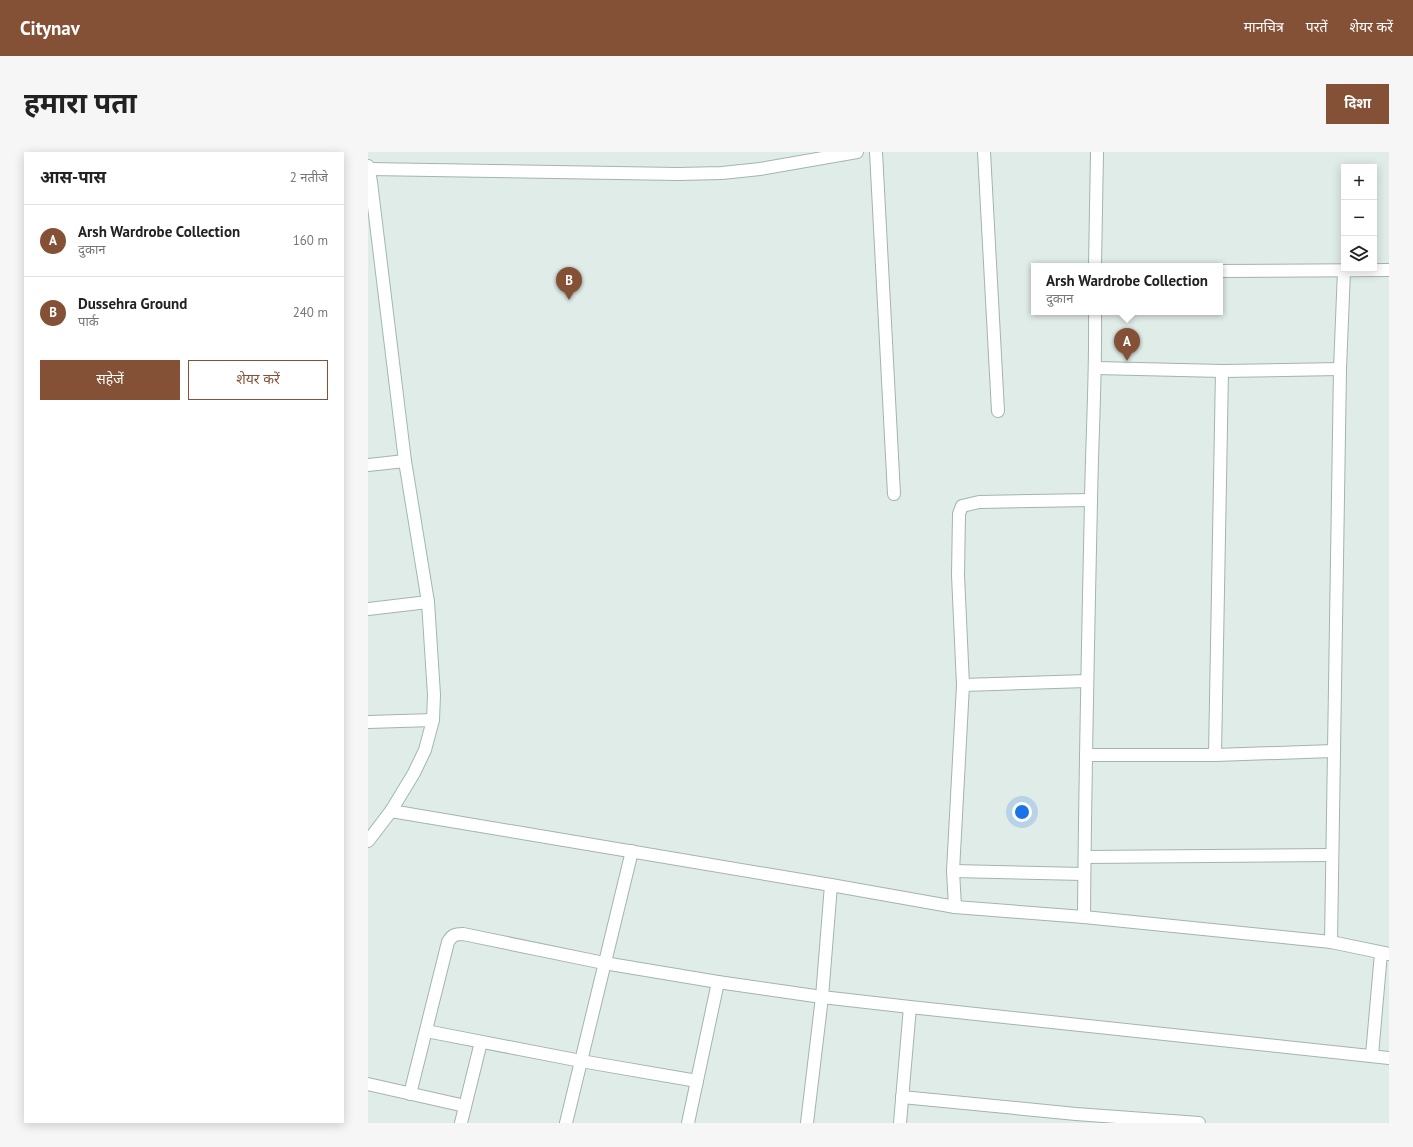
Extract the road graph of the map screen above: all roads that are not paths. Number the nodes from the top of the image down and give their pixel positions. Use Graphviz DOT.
graph roads {
  1 [pos="857,152"];
  2 [pos="876,152"];
  3 [pos="984,152"];
  4 [pos="1097,152"];
  5 [pos="368,168"];
  6 [pos="370,182"];
  7 [pos="1095,263"];
  8 [pos="1341,270"];
  9 [pos="1377,270"];
  10 [pos="1389,270"];
  11 [pos="1223,271"];
  12 [pos="1344,272"];
  13 [pos="1095,315"];
  14 [pos="1096,368"];
  15 [pos="1340,369"];
  16 [pos="1222,371"];
  17 [pos="998,411"];
  18 [pos="405,461"];
  19 [pos="368,465"];
  20 [pos="894,494"];
  21 [pos="1091,500"];
  22 [pos="428,602"];
  23 [pos="368,609"];
  24 [pos="1087,681"];
  25 [pos="963,685"];
  26 [pos="433,720"];
  27 [pos="368,722"];
  28 [pos="1333,751"];
  29 [pos="1086,755"];
  30 [pos="1215,755"];
  31 [pos="391,812"];
  32 [pos="368,841"];
  33 [pos="632,852"];
  34 [pos="1332,855"];
  35 [pos="1085,857"];
  36 [pos="953,871"];
  37 [pos="1084,874"];
  38 [pos="831,885"];
  39 [pos="955,907"];
  40 [pos="1084,917"];
  41 [pos="1331,942"];
  42 [pos="1385,953"];
  43 [pos="604,963"];
  44 [pos="718,982"];
  45 [pos="822,996"];
  46 [pos="910,1007"];
  47 [pos="426,1031"];
  48 [pos="481,1042"];
  49 [pos="1372,1055"];
  50 [pos="1389,1058"];
  51 [pos="580,1061"];
  52 [pos="696,1081"];
  53 [pos="368,1084"];
  54 [pos="410,1094"];
  55 [pos="902,1097"];
  56 [pos="465,1106"];
  57 [pos="1075,1119"];
  58 [pos="461,1123"];
  59 [pos="566,1123"];
  60 [pos="688,1123"];
  61 [pos="807,1123"];
  62 [pos="900,1123"];
  63 [pos="1198,1123"];
  1 -- 5 [label="street"];
  2 -- 20 [label="street"];
  3 -- 17 [label="street"];
  4 -- 7 [label="street"];
  5 -- 6 [label="street"];
  6 -- 18 [label="street"];
  8 -- 11 [label="street"];
  9 -- 10 [label="street"];
  12 -- 15 [label="street"];
  13 -- 14 [label="street"];
  14 -- 16 [label="street"];
  14 -- 21 [label="street"];
  15 -- 16 [label="street"];
  15 -- 28 [label="street"];
  16 -- 30 [label="street"];
  18 -- 19 [label="street"];
  18 -- 22 [label="street"];
  21 -- 24 [label="street"];
  21 -- 25 [label="street"];
  22 -- 23 [label="street"];
  22 -- 26 [label="street"];
  24 -- 25 [label="street"];
  24 -- 29 [label="street"];
  25 -- 36 [label="street"];
  26 -- 27 [label="street"];
  26 -- 31 [label="street"];
  28 -- 30 [label="street"];
  28 -- 34 [label="street"];
  29 -- 30 [label="street"];
  29 -- 35 [label="street"];
  31 -- 32 [label="street"];
  31 -- 33 [label="street"];
  33 -- 38 [label="street"];
  33 -- 43 [label="street"];
  34 -- 35 [label="street"];
  34 -- 41 [label="street"];
  35 -- 37 [label="street"];
  36 -- 37 [label="street"];
  36 -- 39 [label="street"];
  37 -- 40 [label="street"];
  38 -- 39 [label="street"];
  38 -- 45 [label="street"];
  39 -- 40 [label="street"];
  40 -- 41 [label="street"];
  41 -- 42 [label="street"];
  42 -- 49 [label="street"];
  43 -- 44 [label="street"];
  43 -- 47 [label="street"];
  43 -- 51 [label="street"];
  44 -- 45 [label="street"];
  44 -- 52 [label="street"];
  45 -- 46 [label="street"];
  45 -- 61 [label="street"];
  46 -- 49 [label="street"];
  46 -- 55 [label="street"];
  47 -- 48 [label="street"];
  47 -- 54 [label="street"];
  48 -- 51 [label="street"];
  48 -- 56 [label="street"];
  49 -- 50 [label="street"];
  51 -- 52 [label="street"];
  51 -- 59 [label="street"];
  52 -- 60 [label="street"];
  53 -- 54 [label="street"];
  54 -- 56 [label="street"];
  55 -- 57 [label="street"];
  55 -- 62 [label="street"];
  56 -- 58 [label="street"];
  57 -- 63 [label="street"];
}
